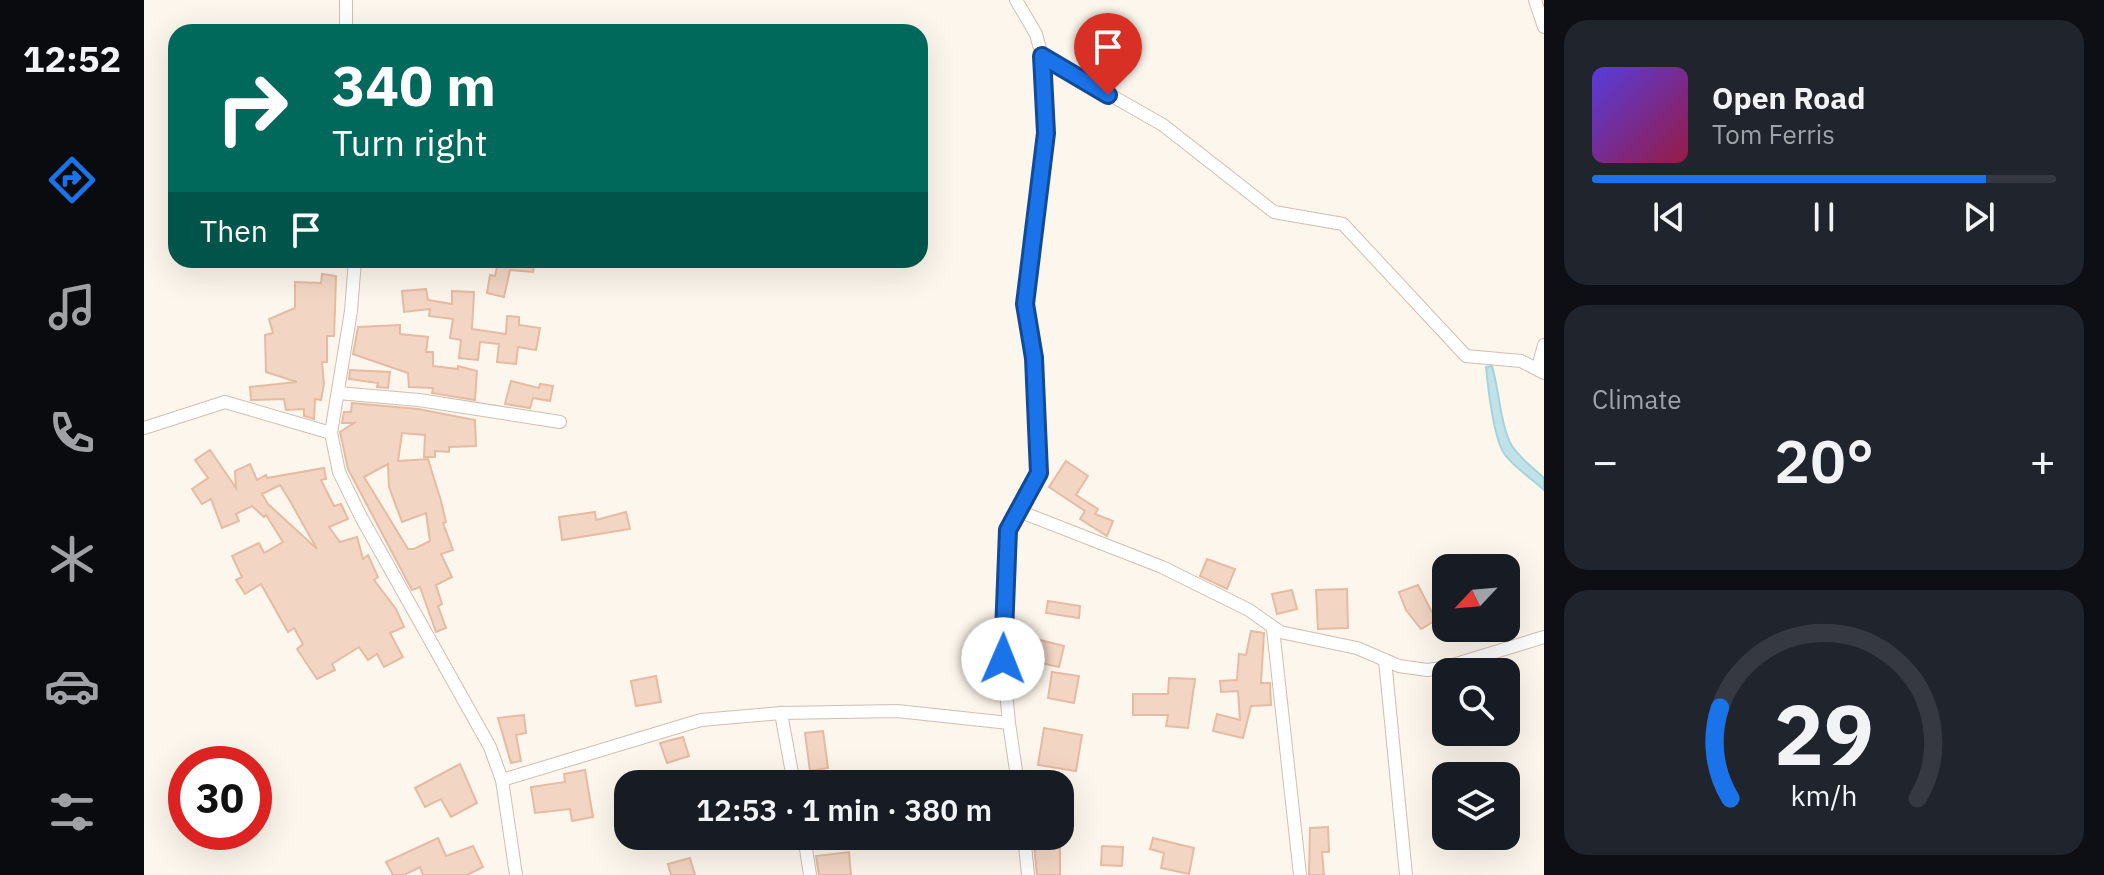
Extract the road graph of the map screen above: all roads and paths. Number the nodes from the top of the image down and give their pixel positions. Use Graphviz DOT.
graph roads {
  1 [pos="346,0"];
  2 [pos="1016,0"];
  3 [pos="1535,0"];
  4 [pos="346,24"];
  5 [pos="1544,27"];
  6 [pos="1042,56"];
  7 [pos="354,268"];
  8 [pos="1544,345"];
  9 [pos="1541,370"];
  10 [pos="338,393"];
  11 [pos="560,422"];
  12 [pos="144,428"];
  13 [pos="331,433"];
  14 [pos="1016,510"];
  15 [pos="1273,629"];
  16 [pos="1544,637"];
  17 [pos="1385,660"];
  18 [pos="781,713"];
  19 [pos="1009,723"];
  20 [pos="791,770"];
  21 [pos="1016,770"];
  22 [pos="502,780"];
  23 [pos="806,850"];
  24 [pos="1025,850"];
  25 [pos="516,875"];
  26 [pos="810,875"];
  27 [pos="1028,875"];
  28 [pos="1300,875"];
  29 [pos="1406,875"];
  1 -- 4 [label="street"];
  2 -- 6 [label="street"];
  3 -- 5 [label="street"];
  6 -- 9 [label="street"];
  6 -- 14 [label="street"];
  7 -- 10 [label="street"];
  8 -- 9 [label="street"];
  10 -- 11 [label="street"];
  10 -- 13 [label="street"];
  12 -- 13 [label="street"];
  13 -- 22 [label="street"];
  14 -- 15 [label="street"];
  14 -- 19 [label="street"];
  15 -- 17 [label="street"];
  15 -- 28 [label="street"];
  16 -- 17 [label="street"];
  17 -- 29 [label="street"];
  18 -- 19 [label="street"];
  18 -- 20 [label="street"];
  18 -- 22 [label="street"];
  19 -- 21 [label="street"];
  22 -- 25 [label="street"];
  23 -- 26 [label="street"];
  24 -- 27 [label="street"];
}
